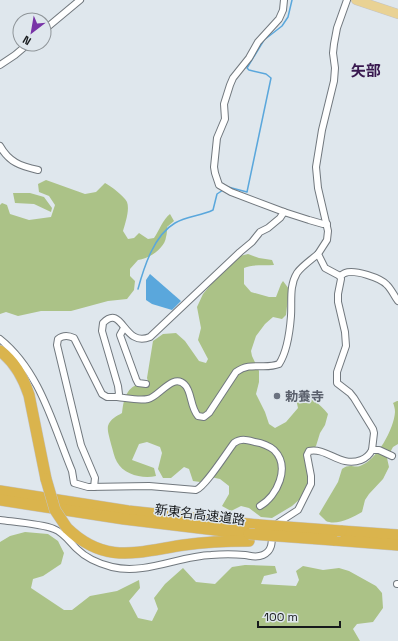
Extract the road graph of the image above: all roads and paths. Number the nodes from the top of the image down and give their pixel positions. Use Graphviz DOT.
graph roads {
  1 [pos="80,0"];
  2 [pos="284,0"];
  3 [pos="347,0"];
  4 [pos="356,0"];
  5 [pos="398,14"];
  6 [pos="52,23"];
  7 [pos="19,52"];
  8 [pos="0,65"];
  9 [pos="0,146"];
  10 [pos="38,170"];
  11 [pos="284,212"];
  12 [pos="327,224"];
  13 [pos="318,254"];
  14 [pos="340,276"];
  15 [pos="398,302"];
  16 [pos="124,328"];
  17 [pos="0,339"];
  18 [pos="0,351"];
  19 [pos="146,384"];
  20 [pos="117,397"];
  21 [pos="372,450"];
  22 [pos="392,456"];
  23 [pos="94,487"];
  24 [pos="0,491"];
  25 [pos="0,500"];
  26 [pos="260,506"];
  27 [pos="0,520"];
  28 [pos="398,535"];
  29 [pos="249,538"];
  30 [pos="398,545"];
  1 -- 6 [label="street"];
  2 -- 11 [label="street"];
  3 -- 12 [label="street"];
  4 -- 5 [label="main road"];
  7 -- 8 [label="street"];
  9 -- 10 [label="street"];
  11 -- 12 [label="street"];
  11 -- 16 [label="street"];
  12 -- 13 [label="street"];
  13 -- 14 [label="street"];
  13 -- 20 [label="street"];
  14 -- 15 [label="street"];
  14 -- 21 [label="street"];
  16 -- 19 [label="street"];
  16 -- 20 [label="street"];
  17 -- 23 [label="street"];
  18 -- 29 [label="highway, bridge"];
  20 -- 23 [label="street"];
  21 -- 22 [label="street"];
  21 -- 27 [label="street"];
  23 -- 26 [label="street"];
  24 -- 28 [label="highway, 新東名高速道路, bridge"];
  25 -- 29 [label="highway, 新東名高速道路"];
  29 -- 30 [label="highway"];
}
